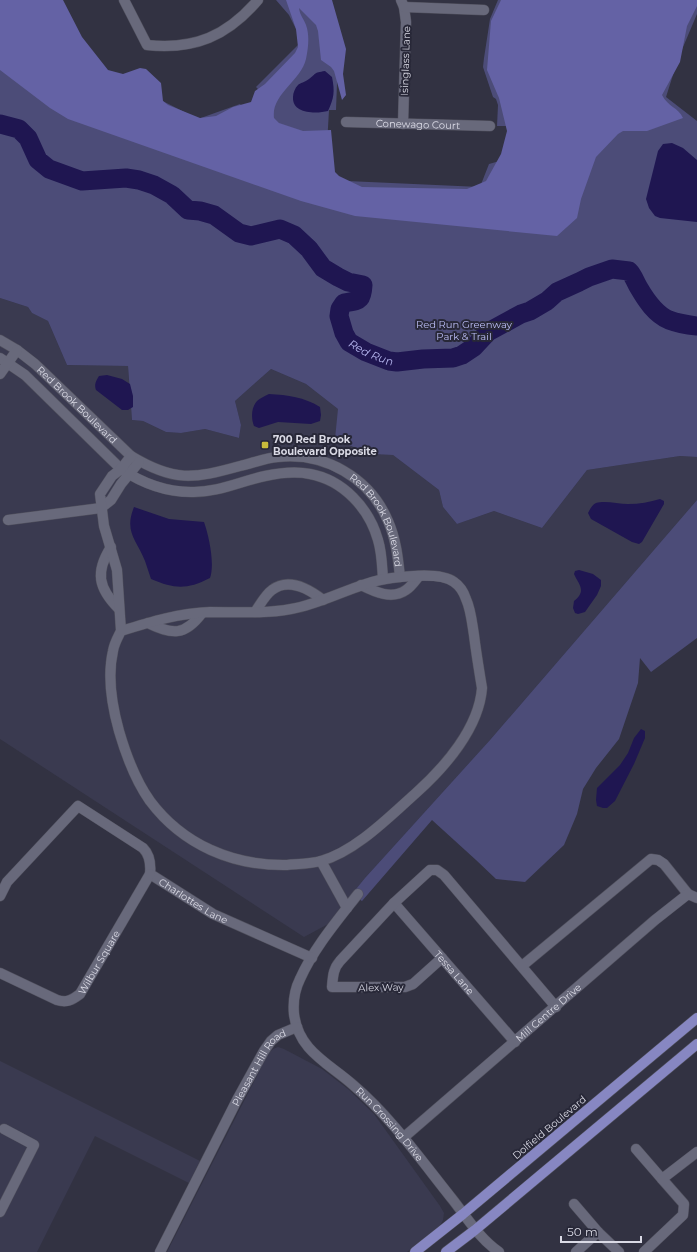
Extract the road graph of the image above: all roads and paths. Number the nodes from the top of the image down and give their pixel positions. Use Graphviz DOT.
graph roads {
  1 [pos="124,0"];
  2 [pos="258,0"];
  3 [pos="403,4"];
  4 [pos="484,10"];
  5 [pos="346,122"];
  6 [pos="403,124"];
  7 [pos="490,126"];
  8 [pos="0,340"];
  9 [pos="17,350"];
  10 [pos="4,360"];
  11 [pos="0,374"];
  12 [pos="135,459"];
  13 [pos="120,468"];
  14 [pos="129,474"];
  15 [pos="102,508"];
  16 [pos="8,520"];
  17 [pos="111,547"];
  18 [pos="419,576"];
  19 [pos="400,577"];
  20 [pos="383,579"];
  21 [pos="361,585"];
  22 [pos="323,600"];
  23 [pos="119,609"];
  24 [pos="255,612"];
  25 [pos="202,613"];
  26 [pos="148,623"];
  27 [pos="121,631"];
  28 [pos="321,861"];
  29 [pos="150,874"];
  30 [pos="358,894"];
  31 [pos="0,896"];
  32 [pos="692,896"];
  33 [pos="394,903"];
  34 [pos="347,908"];
  35 [pos="312,958"];
  36 [pos="442,958"];
  37 [pos="522,966"];
  38 [pos="0,972"];
  39 [pos="556,1007"];
  40 [pos="697,1018"];
  41 [pos="297,1027"];
  42 [pos="515,1042"];
  43 [pos="697,1044"];
  44 [pos="4,1129"];
  45 [pos="403,1138"];
  46 [pos="636,1149"];
  47 [pos="697,1152"];
  48 [pos="662,1180"];
  49 [pos="574,1204"];
  50 [pos="0,1212"];
  51 [pos="463,1214"];
  52 [pos="475,1230"];
  53 [pos="598,1232"];
  54 [pos="160,1252"];
  55 [pos="415,1252"];
  56 [pos="446,1252"];
  57 [pos="499,1252"];
  58 [pos="576,1252"];
  59 [pos="619,1252"];
  60 [pos="644,1252"];
  1 -- 2 [label="street"];
  3 -- 4 [label="street"];
  3 -- 6 [label="street, Isinglass Lane"];
  5 -- 6 [label="street, Conewago Court"];
  6 -- 7 [label="street, Conewago Court"];
  8 -- 9 [label="street, Red Brook Boulevard"];
  9 -- 10 [label="street"];
  9 -- 12 [label="street, Red Brook Boulevard"];
  10 -- 11 [label="street"];
  10 -- 13 [label="street, Red Brook Boulevard"];
  12 -- 13 [label="street"];
  12 -- 14 [label="street"];
  12 -- 19 [label="street, Red Brook Boulevard"];
  13 -- 14 [label="street, Red Brook Boulevard"];
  13 -- 15 [label="street"];
  14 -- 15 [label="street"];
  14 -- 20 [label="street, Red Brook Boulevard"];
  15 -- 16 [label="street"];
  15 -- 17 [label="street"];
  17 -- 23 [label="street"];
  17 -- 23 [label="street"];
  18 -- 19 [label="street"];
  18 -- 21 [label="street"];
  18 -- 28 [label="street"];
  19 -- 20 [label="street, Red Brook Boulevard"];
  20 -- 21 [label="street"];
  21 -- 22 [label="street"];
  22 -- 24 [label="street"];
  22 -- 24 [label="street"];
  23 -- 27 [label="street"];
  24 -- 25 [label="street"];
  25 -- 26 [label="street"];
  25 -- 26 [label="street"];
  26 -- 27 [label="street"];
  27 -- 28 [label="street"];
  28 -- 34 [label="street"];
  29 -- 31 [label="street, Charlottes Lane"];
  29 -- 35 [label="street, Charlottes Lane"];
  29 -- 38 [label="street, Wilbur Square"];
  30 -- 34 [label="street, Pleasant Hill Road"];
  32 -- 37 [label="street"];
  32 -- 39 [label="street, Mill Centre Drive"];
  33 -- 36 [label="street, Tessa Lane"];
  33 -- 36 [label="street, Alex Way"];
  33 -- 37 [label="street"];
  34 -- 35 [label="street, Pleasant Hill Road"];
  35 -- 41 [label="street, Pleasant Hill Road"];
  36 -- 42 [label="street, Tessa Lane"];
  37 -- 39 [label="street"];
  39 -- 42 [label="street, Mill Centre Drive"];
  40 -- 51 [label="main road, Dolfield Boulevard"];
  41 -- 45 [label="street, Run Crossing Drive"];
  41 -- 54 [label="street, Pleasant Hill Road"];
  42 -- 45 [label="street, Mill Centre Drive"];
  43 -- 52 [label="main road"];
  44 -- 50 [label="street"];
  45 -- 51 [label="street, Run Crossing Drive"];
  46 -- 48 [label="street"];
  47 -- 48 [label="street"];
  48 -- 60 [label="street"];
  49 -- 53 [label="street"];
  51 -- 52 [label="street, Run Crossing Drive"];
  51 -- 55 [label="main road, Dolfield Boulevard"];
  52 -- 56 [label="main road"];
  52 -- 57 [label="street, Run Crossing Drive"];
  53 -- 58 [label="street"];
  53 -- 59 [label="street"];
}
